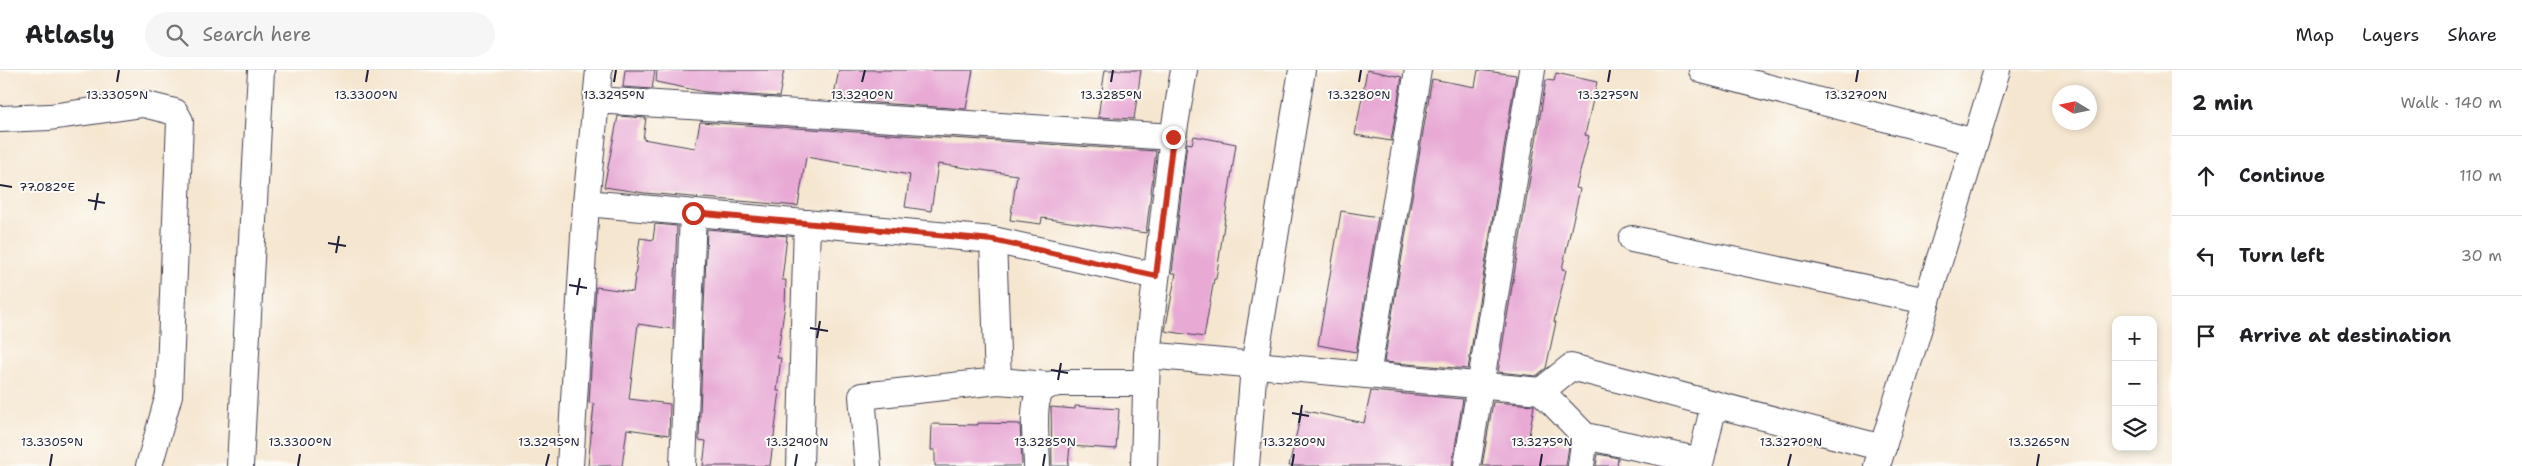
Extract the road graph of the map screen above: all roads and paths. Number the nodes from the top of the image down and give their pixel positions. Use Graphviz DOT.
graph roads {
  1 [pos="261,70"];
  2 [pos="599,70"];
  3 [pos="1184,70"];
  4 [pos="1302,70"];
  5 [pos="1418,70"];
  6 [pos="1532,70"];
  7 [pos="1702,70"];
  8 [pos="1997,70"];
  9 [pos="596,100"];
  10 [pos="0,120"];
  11 [pos="1173,137"];
  12 [pos="1975,142"];
  13 [pos="586,203"];
  14 [pos="693,213"];
  15 [pos="807,223"];
  16 [pos="1632,238"];
  17 [pos="993,240"];
  18 [pos="1156,276"];
  19 [pos="1927,301"];
  20 [pos="1147,355"];
  21 [pos="1254,366"];
  22 [pos="1367,375"];
  23 [pos="998,381"];
  24 [pos="1146,383"];
  25 [pos="1048,385"];
  26 [pos="1478,387"];
  27 [pos="1541,391"];
  28 [pos="1714,404"];
  29 [pos="1585,436"];
  30 [pos="1880,457"];
  31 [pos="1701,464"];
  32 [pos="149,466"];
  33 [pos="240,466"];
  34 [pos="570,466"];
  35 [pos="683,466"];
  36 [pos="800,466"];
  37 [pos="868,466"];
  38 [pos="1037,466"];
  39 [pos="1144,466"];
  40 [pos="1246,466"];
  41 [pos="1466,466"];
  42 [pos="1581,466"];
  1 -- 33 [label="street"];
  2 -- 9 [label="street"];
  3 -- 11 [label="street"];
  4 -- 21 [label="street"];
  5 -- 22 [label="street"];
  6 -- 26 [label="street"];
  7 -- 12 [label="street"];
  8 -- 12 [label="street"];
  9 -- 11 [label="street"];
  9 -- 13 [label="street"];
  10 -- 32 [label="street"];
  11 -- 18 [label="street"];
  12 -- 19 [label="street"];
  13 -- 14 [label="street"];
  13 -- 34 [label="street"];
  14 -- 15 [label="street"];
  14 -- 35 [label="street"];
  15 -- 17 [label="street"];
  15 -- 36 [label="street"];
  16 -- 19 [label="street"];
  17 -- 18 [label="street"];
  17 -- 23 [label="street"];
  18 -- 20 [label="street"];
  19 -- 30 [label="street"];
  20 -- 21 [label="street"];
  20 -- 24 [label="street"];
  21 -- 22 [label="street"];
  21 -- 40 [label="street"];
  22 -- 26 [label="street"];
  23 -- 25 [label="street"];
  23 -- 37 [label="street"];
  24 -- 25 [label="street"];
  24 -- 39 [label="street"];
  25 -- 38 [label="street"];
  26 -- 27 [label="street"];
  26 -- 41 [label="street"];
  27 -- 28 [label="street"];
  27 -- 29 [label="street"];
  28 -- 30 [label="street"];
  28 -- 31 [label="street"];
  29 -- 31 [label="street"];
  29 -- 42 [label="street"];
}
